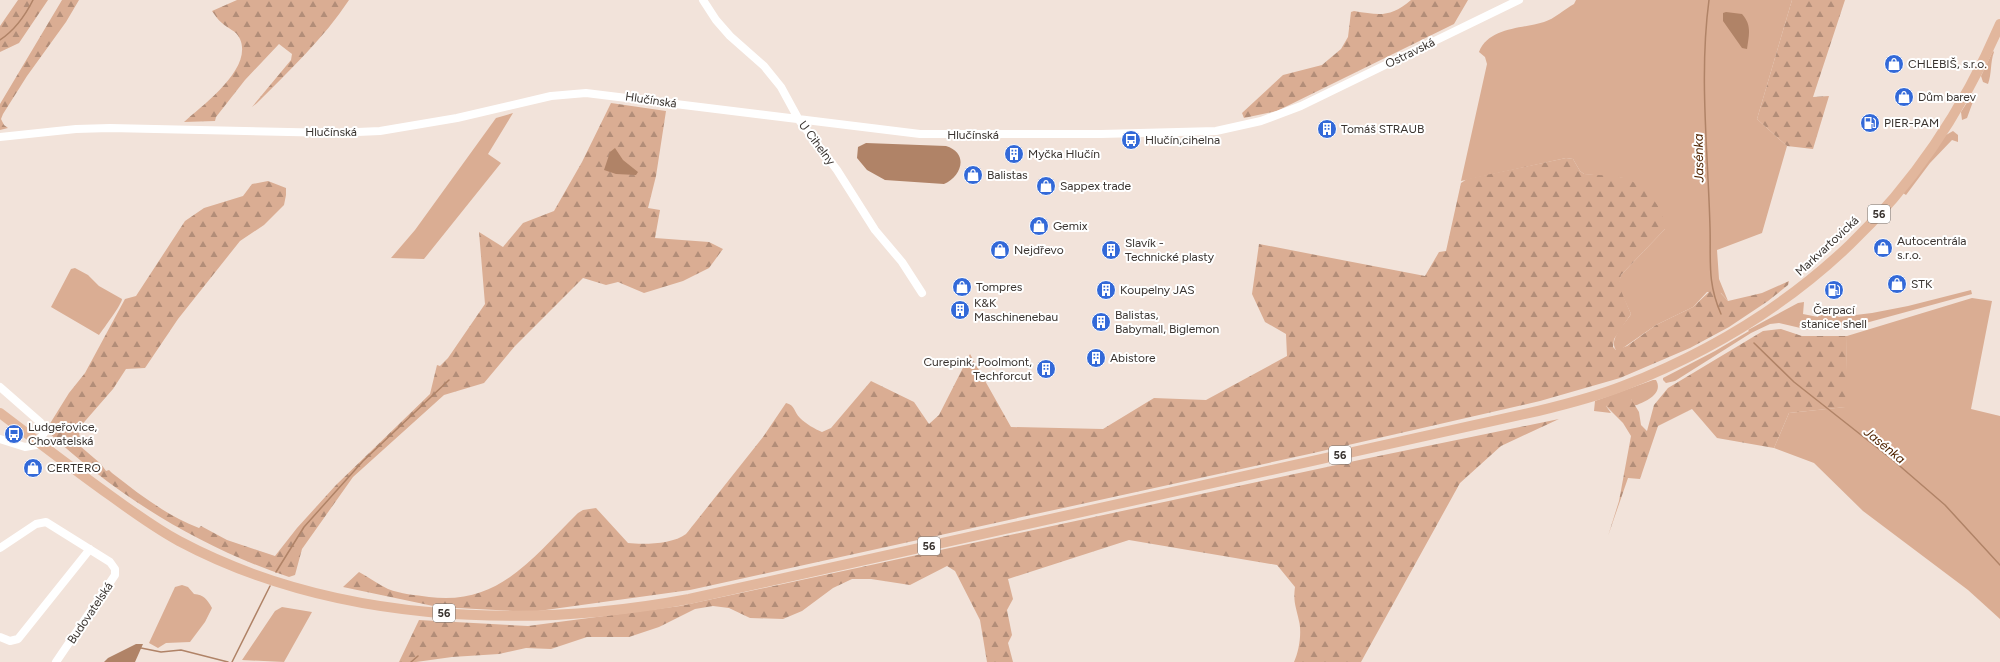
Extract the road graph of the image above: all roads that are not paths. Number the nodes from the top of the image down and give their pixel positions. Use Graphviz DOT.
graph roads {
  1 [pos="703,0"];
  2 [pos="1519,0"];
  3 [pos="2000,24"];
  4 [pos="1301,106"];
  5 [pos="799,120"];
  6 [pos="0,137"];
  7 [pos="922,293"];
  8 [pos="0,387"];
  9 [pos="0,413"];
  10 [pos="0,439"];
  11 [pos="38,442"];
  12 [pos="0,548"];
  13 [pos="90,549"];
  14 [pos="0,637"];
  15 [pos="56,662"];
  1 -- 5 [label="street, U Cihelny"];
  2 -- 4 [label="street, Ostravská"];
  3 -- 11 [label="main road, Markvartovická / 56"];
  4 -- 5 [label="street, Hlučínská"];
  5 -- 6 [label="street, Hlučínská"];
  5 -- 7 [label="street, U Cihelny"];
  8 -- 11 [label="street"];
  9 -- 11 [label="main road, 56"];
  10 -- 11 [label="street"];
  12 -- 13 [label="street, Budovatelská"];
  13 -- 14 [label="street"];
  13 -- 15 [label="street, Budovatelská"];
}
